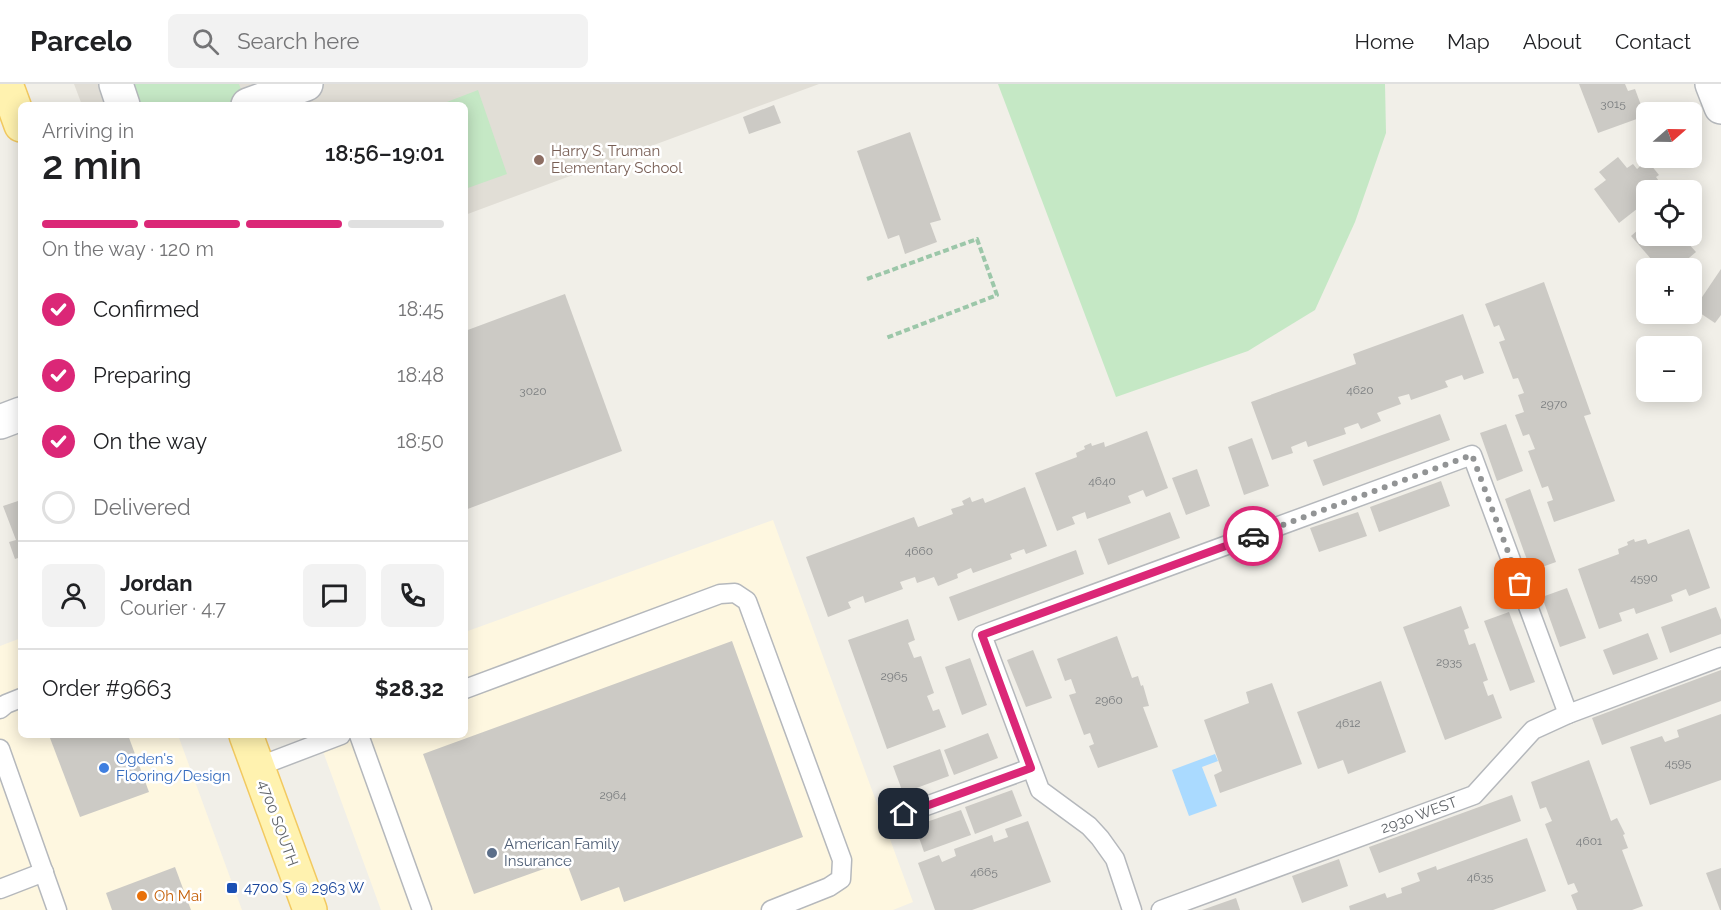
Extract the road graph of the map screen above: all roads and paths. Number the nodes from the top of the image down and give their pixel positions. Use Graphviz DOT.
graph roads {
  1 [pos="6,84"];
  2 [pos="116,84"];
  3 [pos="306,84"];
  4 [pos="1712,84"];
  5 [pos="122,102"];
  6 [pos="256,102"];
  7 [pos="1721,107"];
  8 [pos="18,117"];
  9 [pos="867,279"];
  10 [pos="886,338"];
  11 [pos="18,415"];
  12 [pos="0,422"];
  13 [pos="1721,657"];
  14 [pos="468,688"];
  15 [pos="18,700"];
  16 [pos="0,709"];
  17 [pos="1568,714"];
  18 [pos="247,738"];
  19 [pos="333,738"];
  20 [pos="360,738"];
  21 [pos="0,748"];
  22 [pos="257,767"];
  23 [pos="1031,768"];
  24 [pos="904,814"];
  25 [pos="44,872"];
  26 [pos="0,889"];
  27 [pos="57,910"];
  28 [pos="310,910"];
  29 [pos="422,910"];
  30 [pos="771,910"];
  31 [pos="1132,910"];
  32 [pos="1161,910"];
  1 -- 8 [label="main road"];
  2 -- 5 [label="street"];
  3 -- 6 [label="street"];
  4 -- 7 [label="street"];
  9 -- 10 [label="path"];
  11 -- 12 [label="street"];
  13 -- 17 [label="lane, 2930 WEST"];
  14 -- 30 [label="lane"];
  15 -- 16 [label="lane"];
  17 -- 23 [label="lane"];
  17 -- 32 [label="lane, 2930 WEST"];
  18 -- 22 [label="main road, 4700 SOUTH"];
  19 -- 22 [label="lane"];
  20 -- 29 [label="lane"];
  21 -- 25 [label="lane"];
  22 -- 28 [label="main road, 4700 SOUTH"];
  23 -- 24 [label="lane"];
  23 -- 31 [label="lane"];
  25 -- 26 [label="lane"];
  25 -- 27 [label="lane"];
}
